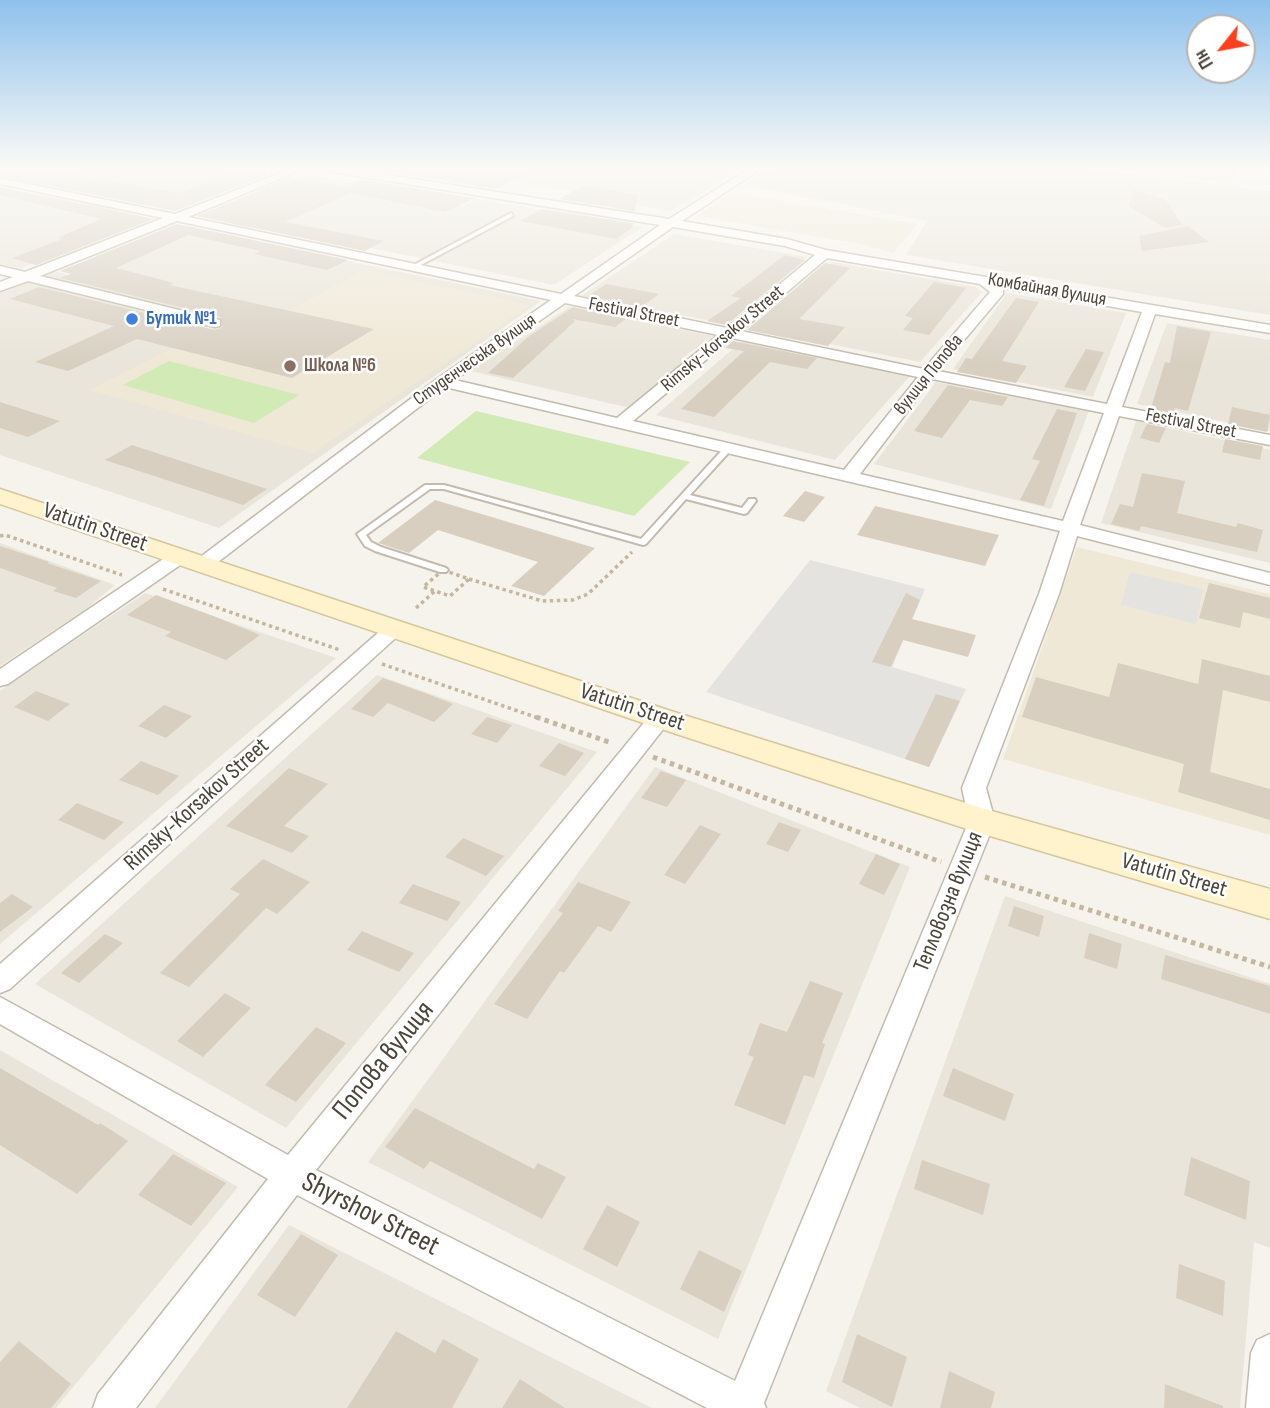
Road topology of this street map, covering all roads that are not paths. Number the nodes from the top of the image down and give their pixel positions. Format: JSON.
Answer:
{"nodes":[{"id":1,"x":133,"y":234,"type":"edge"},
{"id":2,"x":255,"y":234,"type":"edge"},
{"id":3,"x":476,"y":234,"type":"edge"},
{"id":4,"x":656,"y":234,"type":"edge"},
{"id":5,"x":733,"y":234,"type":"edge"},
{"id":6,"x":824,"y":254,"type":"junction"},
{"id":7,"x":413,"y":267,"type":"junction"},
{"id":8,"x":0,"y":270,"type":"edge"},
{"id":9,"x":27,"y":276,"type":"junction"},
{"id":10,"x":981,"y":279,"type":"junction"},
{"id":11,"x":0,"y":287,"type":"edge"},
{"id":12,"x":562,"y":299,"type":"junction"},
{"id":13,"x":1149,"y":311,"type":"junction"},
{"id":14,"x":215,"y":323,"type":"dead end"},
{"id":15,"x":1270,"y":329,"type":"edge"},
{"id":16,"x":733,"y":333,"type":"junction"},
{"id":17,"x":928,"y":374,"type":"junction"},
{"id":18,"x":442,"y":382,"type":"junction"},
{"id":19,"x":1115,"y":409,"type":"junction"},
{"id":20,"x":621,"y":423,"type":"junction"},
{"id":21,"x":1270,"y":440,"type":"edge"},
{"id":22,"x":727,"y":450,"type":"junction"},
{"id":23,"x":848,"y":477,"type":"junction"},
{"id":24,"x":0,"y":496,"type":"edge"},
{"id":25,"x":684,"y":496,"type":"junction"},
{"id":26,"x":752,"y":501,"type":"dead end"},
{"id":27,"x":1070,"y":528,"type":"junction"},
{"id":28,"x":190,"y":561,"type":"junction"},
{"id":29,"x":443,"y":570,"type":"dead end"},
{"id":30,"x":1270,"y":579,"type":"edge"},
{"id":31,"x":405,"y":618,"type":"junction"},
{"id":32,"x":0,"y":679,"type":"edge"},
{"id":33,"x":660,"y":718,"type":"junction"},
{"id":34,"x":982,"y":821,"type":"junction"},
{"id":35,"x":1270,"y":904,"type":"edge"},
{"id":36,"x":0,"y":981,"type":"edge"},
{"id":37,"x":0,"y":1009,"type":"edge"},
{"id":38,"x":292,"y":1175,"type":"junction"},
{"id":39,"x":1270,"y":1353,"type":"edge"},
{"id":40,"x":745,"y":1407,"type":"edge"},
{"id":41,"x":112,"y":1408,"type":"edge"},
{"id":42,"x":1265,"y":1408,"type":"edge"}],
"edges":[{"from":1,"to":9,"type":"street"},
{"from":2,"to":7,"type":"street","name":"Festival Street"},
{"from":3,"to":7,"type":"lane"},
{"from":4,"to":12,"type":"street","name":"Студєнчеська вулиця"},
{"from":5,"to":6,"type":"street","name":"Комбайная вулиця"},
{"from":6,"to":10,"type":"street","name":"Комбайная вулиця"},
{"from":6,"to":16,"type":"street","name":"Rimsky-Korsakov Street"},
{"from":7,"to":12,"type":"street","name":"Festival Street"},
{"from":8,"to":9,"type":"street"},
{"from":9,"to":11,"type":"street"},
{"from":9,"to":14,"type":"street"},
{"from":10,"to":13,"type":"street","name":"Комбайная вулиця"},
{"from":10,"to":17,"type":"street","name":"вулиця Попова"},
{"from":12,"to":16,"type":"street","name":"Festival Street"},
{"from":12,"to":18,"type":"street","name":"Студєнчеська вулиця"},
{"from":13,"to":15,"type":"street","name":"Комбайная вулиця"},
{"from":13,"to":19,"type":"street","name":"Тепловозна вулиця"},
{"from":16,"to":17,"type":"street","name":"Festival Street"},
{"from":16,"to":20,"type":"street","name":"Rimsky-Korsakov Street"},
{"from":17,"to":19,"type":"street","name":"Festival Street"},
{"from":17,"to":23,"type":"street","name":"вулиця Попова"},
{"from":18,"to":20,"type":"street"},
{"from":18,"to":28,"type":"street","name":"Студєнчеська вулиця"},
{"from":19,"to":21,"type":"street","name":"Festival Street"},
{"from":19,"to":27,"type":"street","name":"Тепловозна вулиця"},
{"from":20,"to":22,"type":"street"},
{"from":22,"to":23,"type":"street"},
{"from":22,"to":25,"type":"lane"},
{"from":23,"to":27,"type":"street"},
{"from":24,"to":28,"type":"street","name":"Vatutin Street"},
{"from":25,"to":26,"type":"lane"},
{"from":25,"to":29,"type":"lane"},
{"from":27,"to":30,"type":"street"},
{"from":27,"to":34,"type":"street","name":"Тепловозна вулиця"},
{"from":28,"to":31,"type":"street","name":"Vatutin Street"},
{"from":28,"to":32,"type":"street","name":"Студєнчеська вулиця"},
{"from":31,"to":33,"type":"street","name":"Vatutin Street"},
{"from":31,"to":36,"type":"street","name":"Rimsky-Korsakov Street"},
{"from":33,"to":34,"type":"street","name":"Vatutin Street"},
{"from":33,"to":38,"type":"street","name":"Попова вулиця"},
{"from":34,"to":35,"type":"street","name":"Vatutin Street"},
{"from":34,"to":40,"type":"street","name":"Тепловозна вулиця"},
{"from":37,"to":38,"type":"street","name":"Shyrshov Street"},
{"from":38,"to":40,"type":"street","name":"Shyrshov Street"},
{"from":38,"to":41,"type":"street","name":"Попова вулиця"},
{"from":39,"to":42,"type":"street"}]}
